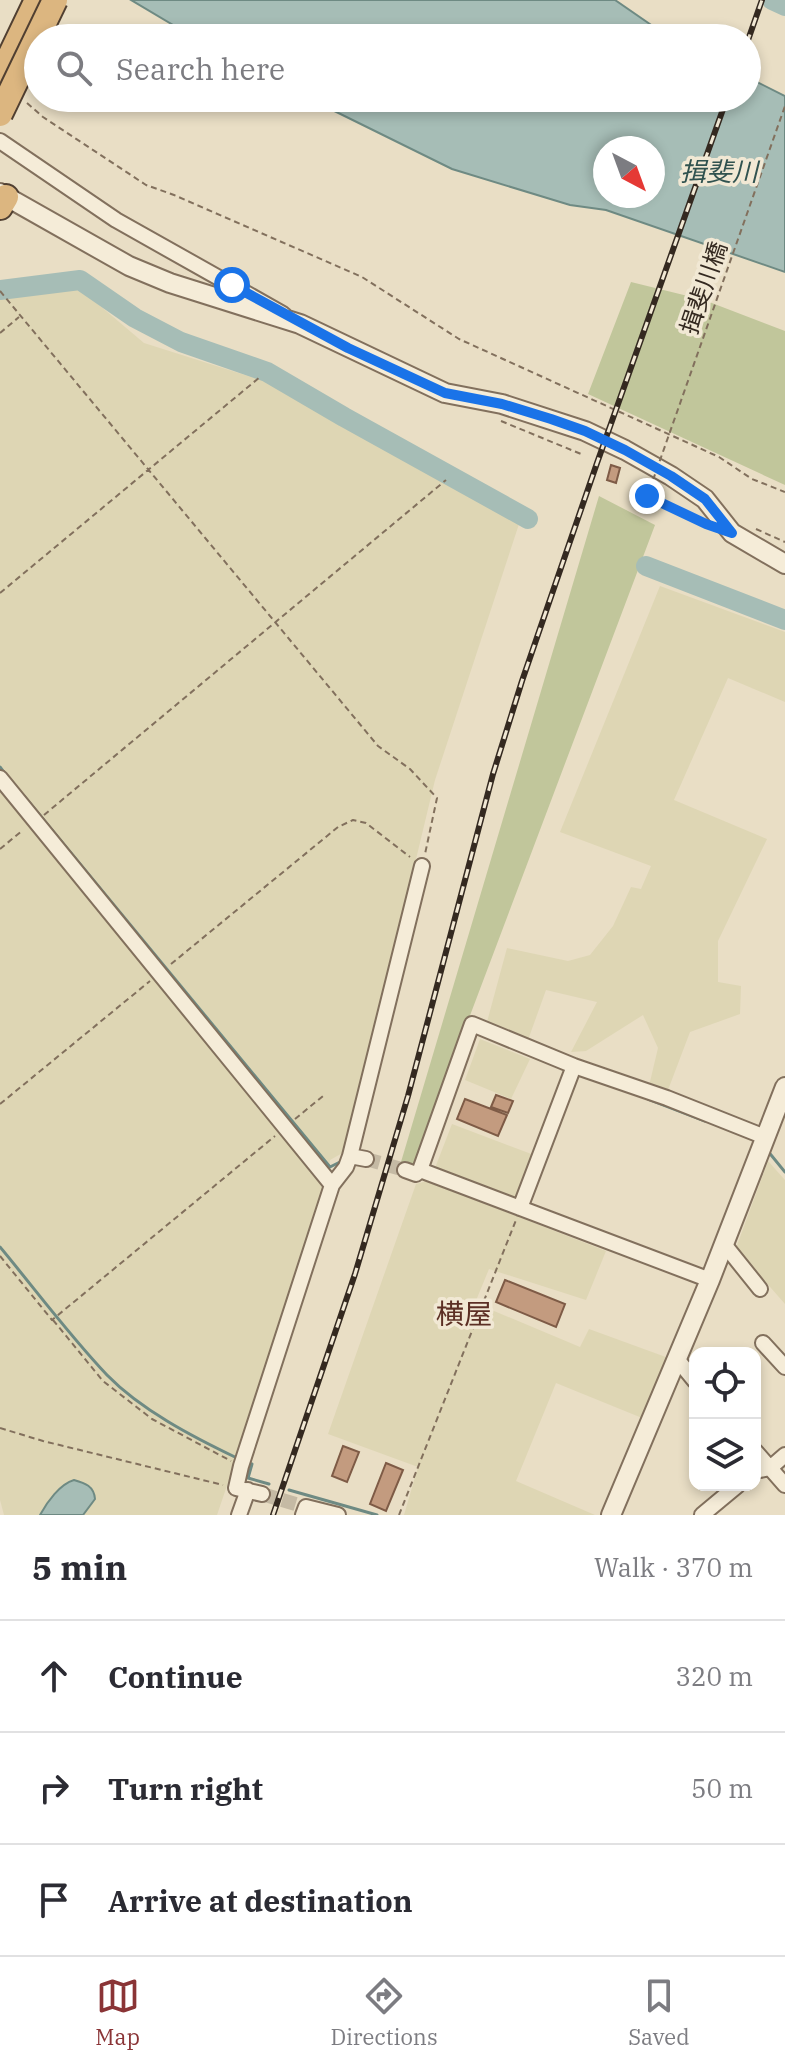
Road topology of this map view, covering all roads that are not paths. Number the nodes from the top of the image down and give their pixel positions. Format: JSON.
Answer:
{"nodes":[{"id":1,"x":37,"y":0,"type":"edge"},
{"id":2,"x":55,"y":0,"type":"edge"},
{"id":3,"x":25,"y":24,"type":"edge"},
{"id":4,"x":43,"y":24,"type":"edge"},
{"id":5,"x":24,"y":27,"type":"edge"},
{"id":6,"x":24,"y":64,"type":"edge"},
{"id":7,"x":0,"y":77,"type":"edge"},
{"id":8,"x":0,"y":114,"type":"edge"},
{"id":9,"x":0,"y":141,"type":"edge"},
{"id":10,"x":2,"y":199,"type":"edge"},
{"id":11,"x":300,"y":324,"type":"junction"},
{"id":12,"x":784,"y":564,"type":"edge"},
{"id":13,"x":0,"y":778,"type":"edge"},
{"id":14,"x":422,"y":866,"type":"road end"},
{"id":15,"x":574,"y":1066,"type":"junction"},
{"id":16,"x":785,"y":1087,"type":"edge"},
{"id":17,"x":765,"y":1137,"type":"junction"},
{"id":18,"x":350,"y":1156,"type":"junction"},
{"id":19,"x":366,"y":1159,"type":"tunnel mouth"},
{"id":20,"x":332,"y":1185,"type":"junction"},
{"id":21,"x":520,"y":1208,"type":"junction"},
{"id":22,"x":724,"y":1244,"type":"junction"},
{"id":23,"x":710,"y":1280,"type":"junction"},
{"id":24,"x":760,"y":1289,"type":"dead end"},
{"id":25,"x":763,"y":1343,"type":"dead end"},
{"id":26,"x":677,"y":1359,"type":"junction"},
{"id":27,"x":785,"y":1367,"type":"edge"},
{"id":28,"x":689,"y":1374,"type":"edge"},
{"id":29,"x":785,"y":1455,"type":"edge"},
{"id":30,"x":762,"y":1470,"type":"edge"},
{"id":31,"x":785,"y":1485,"type":"edge"},
{"id":32,"x":731,"y":1491,"type":"edge"},
{"id":33,"x":239,"y":1515,"type":"edge"},
{"id":34,"x":303,"y":1515,"type":"edge"},
{"id":35,"x":338,"y":1515,"type":"edge"},
{"id":36,"x":611,"y":1515,"type":"edge"},
{"id":37,"x":702,"y":1515,"type":"edge"}],
"edges":[{"from":1,"to":3,"type":"highway"},
{"from":2,"to":4,"type":"highway","bridge":true},
{"from":5,"to":7,"type":"highway"},
{"from":6,"to":8,"type":"highway","bridge":true},
{"from":9,"to":11,"type":"street"},
{"from":10,"to":11,"type":"street"},
{"from":11,"to":12,"type":"street"},
{"from":13,"to":20,"type":"street"},
{"from":14,"to":18,"type":"street"},
{"from":15,"to":17,"type":"street"},
{"from":15,"to":21,"type":"street"},
{"from":15,"to":21,"type":"street"},
{"from":16,"to":17,"type":"street"},
{"from":17,"to":22,"type":"street"},
{"from":18,"to":19,"type":"street"},
{"from":18,"to":20,"type":"street"},
{"from":20,"to":33,"type":"street"},
{"from":21,"to":23,"type":"street"},
{"from":22,"to":23,"type":"street"},
{"from":22,"to":24,"type":"street"},
{"from":23,"to":26,"type":"street"},
{"from":25,"to":27,"type":"street"},
{"from":26,"to":28,"type":"street"},
{"from":26,"to":36,"type":"street"},
{"from":29,"to":30,"type":"street"},
{"from":30,"to":31,"type":"street"},
{"from":32,"to":37,"type":"street"},
{"from":34,"to":35,"type":"street"}]}
